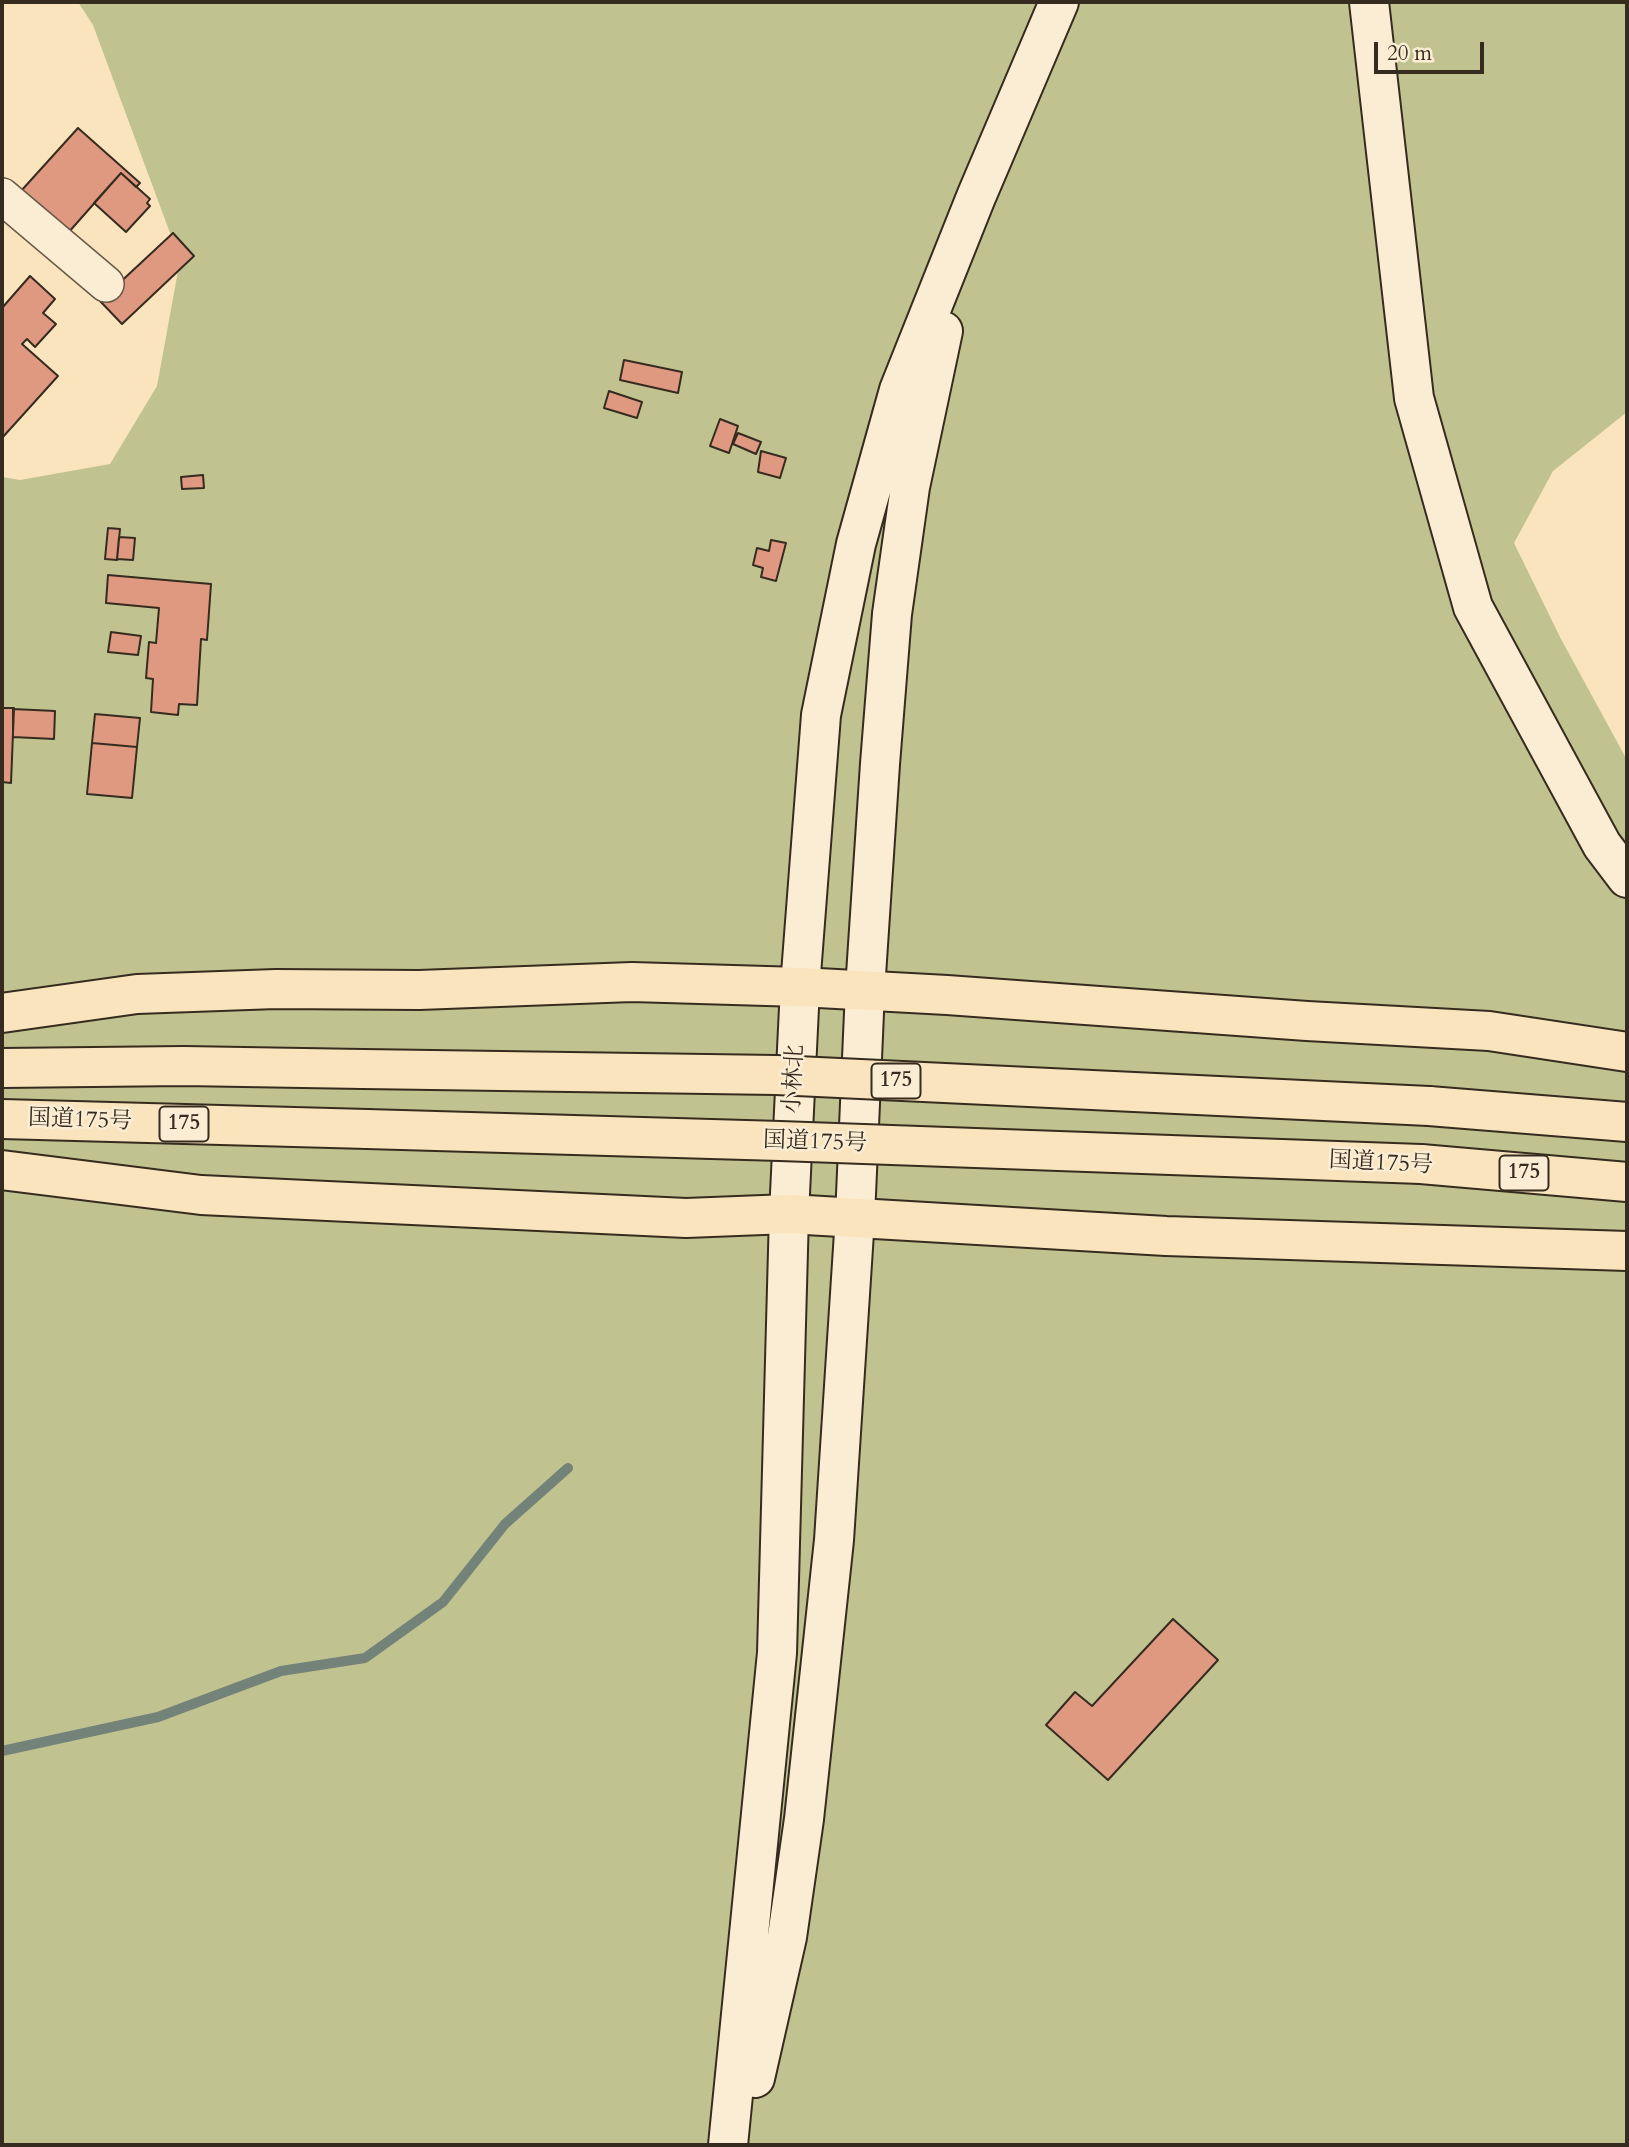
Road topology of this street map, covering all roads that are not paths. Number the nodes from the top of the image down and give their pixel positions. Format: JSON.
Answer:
{"nodes":[{"id":1,"x":1059,"y":2,"type":"edge"},
{"id":2,"x":1369,"y":2,"type":"edge"},
{"id":3,"x":2,"y":196,"type":"edge"},
{"id":4,"x":976,"y":197,"type":"junction"},
{"id":5,"x":106,"y":284,"type":"dead end"},
{"id":6,"x":1627,"y":878,"type":"edge"},
{"id":7,"x":800,"y":987,"type":"junction"},
{"id":8,"x":865,"y":990,"type":"junction"},
{"id":9,"x":2,"y":1013,"type":"edge"},
{"id":10,"x":1627,"y":1052,"type":"edge"},
{"id":11,"x":2,"y":1068,"type":"edge"},
{"id":12,"x":2,"y":1119,"type":"edge"},
{"id":13,"x":1627,"y":1122,"type":"edge"},
{"id":14,"x":2,"y":1170,"type":"edge"},
{"id":15,"x":1627,"y":1182,"type":"edge"},
{"id":16,"x":789,"y":1214,"type":"junction"},
{"id":17,"x":855,"y":1217,"type":"junction"},
{"id":18,"x":1627,"y":1251,"type":"edge"},
{"id":19,"x":728,"y":2145,"type":"edge"},
{"id":20,"x":740,"y":2145,"type":"edge"}],
"edges":[{"from":1,"to":4,"type":"street"},
{"from":2,"to":6,"type":"street"},
{"from":3,"to":5,"type":"street"},
{"from":4,"to":7,"type":"street","name":"小林北"},
{"from":4,"to":8,"type":"street"},
{"from":7,"to":8,"type":"highway"},
{"from":7,"to":9,"type":"highway"},
{"from":7,"to":16,"type":"street","name":"小林北"},
{"from":8,"to":10,"type":"highway"},
{"from":8,"to":17,"type":"street"},
{"from":11,"to":13,"type":"highway","number":"175","bridge":true},
{"from":12,"to":15,"type":"highway","name":"国道175号","number":"175","bridge":true},
{"from":14,"to":16,"type":"highway"},
{"from":16,"to":17,"type":"highway"},
{"from":16,"to":19,"type":"street","name":"小林北"},
{"from":17,"to":18,"type":"highway"},
{"from":17,"to":20,"type":"street"}]}
